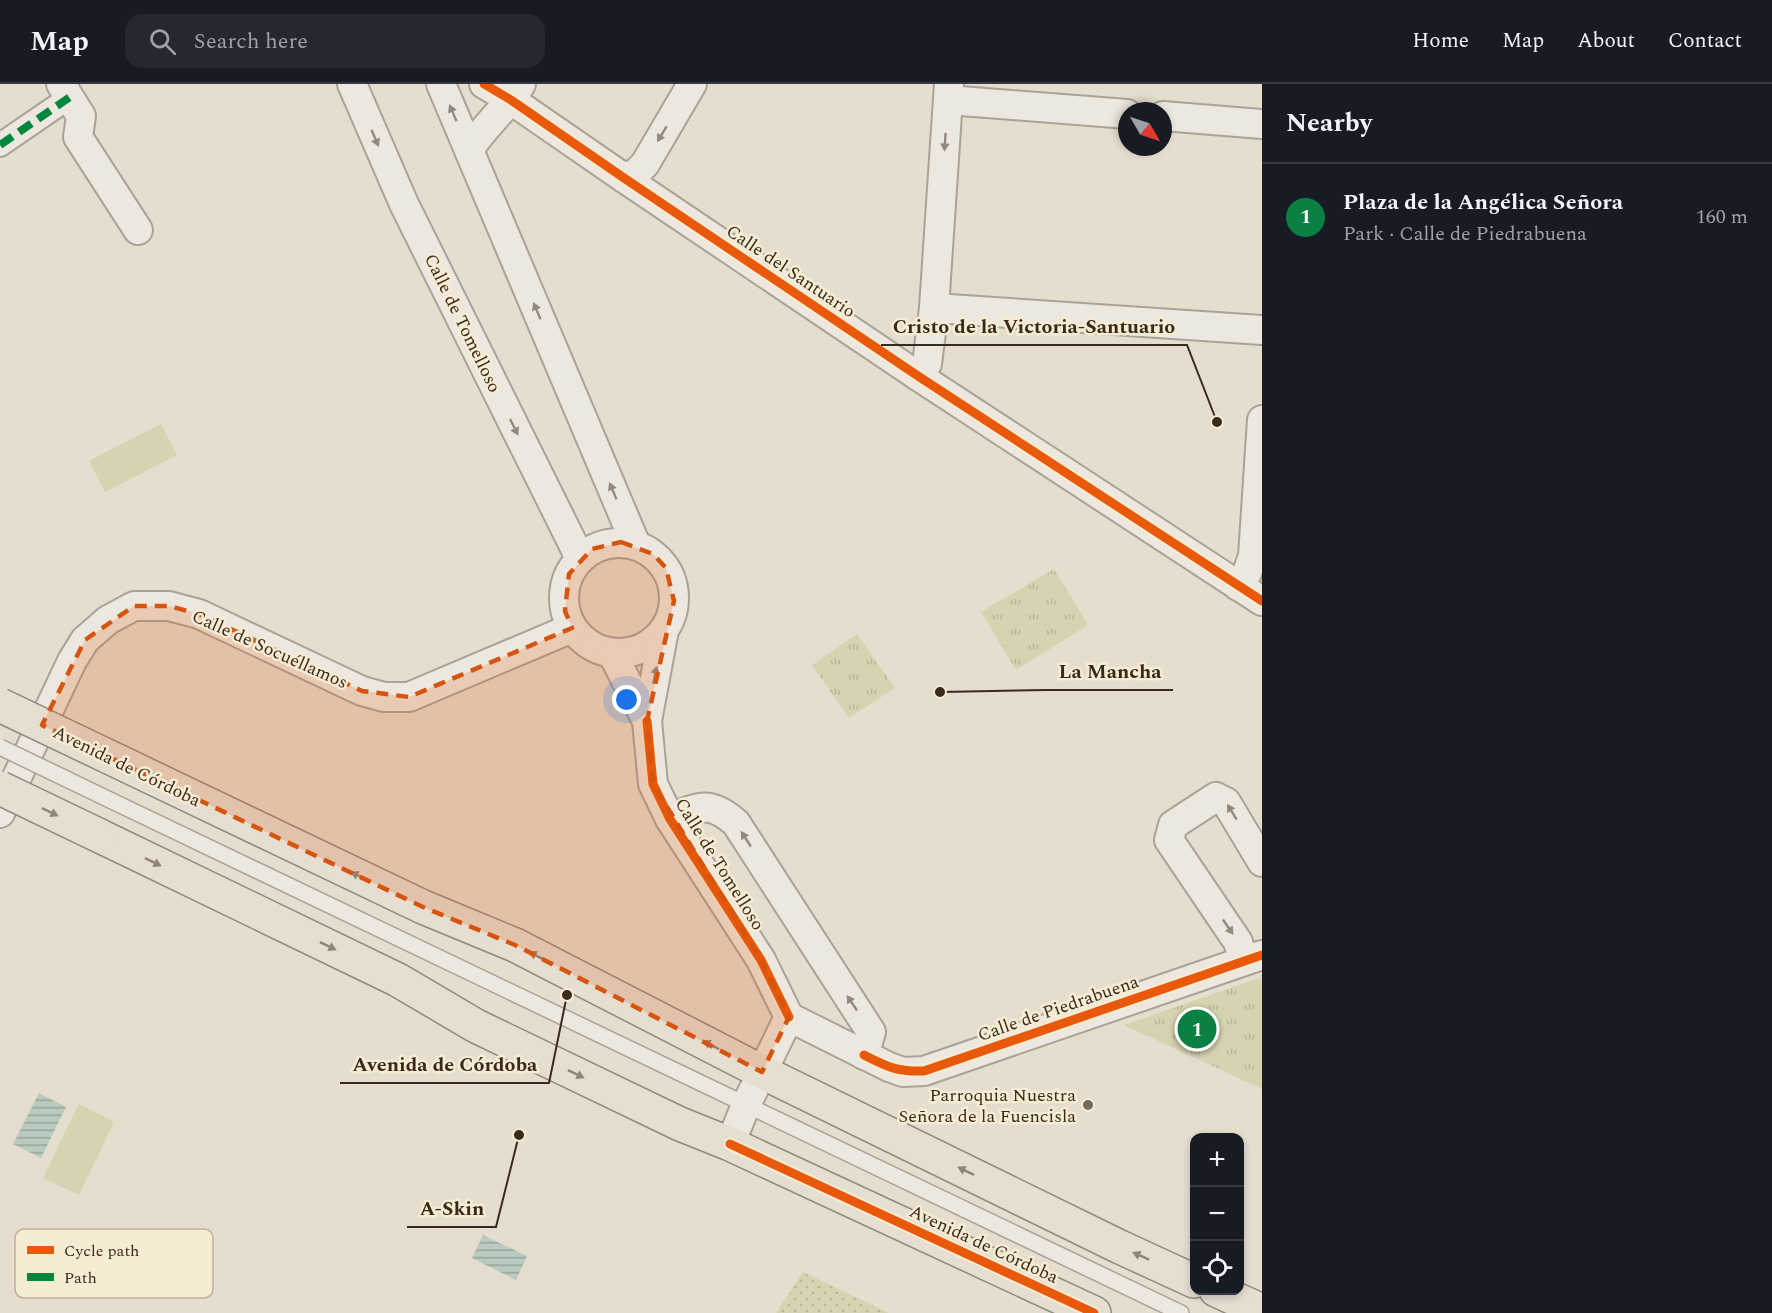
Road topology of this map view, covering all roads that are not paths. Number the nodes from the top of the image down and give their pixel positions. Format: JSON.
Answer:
{"nodes":[{"id":1,"x":352,"y":84,"type":"edge"},
{"id":2,"x":441,"y":84,"type":"edge"},
{"id":3,"x":484,"y":84,"type":"edge"},
{"id":4,"x":692,"y":84,"type":"edge"},
{"id":5,"x":65,"y":91,"type":"edge"},
{"id":6,"x":516,"y":92,"type":"edge"},
{"id":7,"x":949,"y":92,"type":"edge"},
{"id":8,"x":1118,"y":113,"type":"edge"},
{"id":9,"x":1172,"y":117,"type":"edge"},
{"id":10,"x":1262,"y":124,"type":"edge"},
{"id":11,"x":0,"y":145,"type":"edge"},
{"id":12,"x":469,"y":150,"type":"junction"},
{"id":13,"x":624,"y":178,"type":"junction"},
{"id":14,"x":138,"y":230,"type":"dead end"},
{"id":15,"x":934,"y":308,"type":"junction"},
{"id":16,"x":1262,"y":330,"type":"edge"},
{"id":17,"x":918,"y":376,"type":"junction"},
{"id":18,"x":1262,"y":427,"type":"edge"},
{"id":19,"x":636,"y":545,"type":"junction"},
{"id":20,"x":579,"y":558,"type":"junction"},
{"id":21,"x":1250,"y":593,"type":"edge"},
{"id":22,"x":572,"y":628,"type":"junction"},
{"id":23,"x":664,"y":630,"type":"junction"},
{"id":24,"x":612,"y":653,"type":"junction"},
{"id":25,"x":0,"y":705,"type":"edge"},
{"id":26,"x":646,"y":721,"type":"junction"},
{"id":27,"x":0,"y":747,"type":"edge"},
{"id":28,"x":0,"y":788,"type":"edge"},
{"id":29,"x":0,"y":813,"type":"edge"},
{"id":30,"x":670,"y":819,"type":"junction"},
{"id":31,"x":1262,"y":862,"type":"edge"},
{"id":32,"x":1253,"y":958,"type":"edge"},
{"id":33,"x":789,"y":1017,"type":"junction"},
{"id":34,"x":864,"y":1055,"type":"junction"},
{"id":35,"x":762,"y":1072,"type":"junction"},
{"id":36,"x":746,"y":1105,"type":"junction"},
{"id":37,"x":730,"y":1144,"type":"junction"},
{"id":38,"x":1190,"y":1279,"type":"edge"},
{"id":39,"x":1227,"y":1295,"type":"edge"},
{"id":40,"x":1262,"y":1311,"type":"edge"},
{"id":41,"x":1088,"y":1312,"type":"edge"},
{"id":42,"x":1181,"y":1313,"type":"edge"}],
"edges":[{"from":1,"to":20,"type":"street","name":"Calle de Tomelloso","one_way":true},
{"from":12,"to":2,"type":"street","one_way":true},
{"from":3,"to":6,"type":"street","name":"Calle del Santuario"},
{"from":4,"to":13,"type":"street","one_way":true},
{"from":5,"to":11,"type":"street"},
{"from":5,"to":14,"type":"street"},
{"from":6,"to":12,"type":"street"},
{"from":6,"to":13,"type":"street","name":"Calle del Santuario"},
{"from":7,"to":8,"type":"street"},
{"from":7,"to":15,"type":"street","one_way":true},
{"from":9,"to":10,"type":"street"},
{"from":19,"to":12,"type":"street","one_way":true},
{"from":13,"to":17,"type":"street","name":"Calle del Santuario"},
{"from":15,"to":16,"type":"street"},
{"from":15,"to":17,"type":"street"},
{"from":17,"to":21,"type":"street","name":"Calle del Santuario"},
{"from":18,"to":21,"type":"street"},
{"from":19,"to":20,"type":"street"},
{"from":19,"to":23,"type":"street"},
{"from":20,"to":22,"type":"street"},
{"from":22,"to":24,"type":"street"},
{"from":22,"to":29,"type":"street","name":"Calle de Socuéllamos"},
{"from":23,"to":24,"type":"street"},
{"from":26,"to":23,"type":"street","name":"Calle de Tomelloso","one_way":true},
{"from":24,"to":26,"type":"street","name":"Calle de Tomelloso"},
{"from":35,"to":25,"type":"main road","name":"Avenida de Córdoba","one_way":true,"bridge":true},
{"from":26,"to":30,"type":"street","name":"Calle de Tomelloso"},
{"from":27,"to":36,"type":"lane","name":"Avenida de Córdoba","bridge":true},
{"from":28,"to":37,"type":"main road","name":"Avenida de Córdoba","one_way":true,"bridge":true},
{"from":30,"to":33,"type":"street","name":"Calle de Tomelloso"},
{"from":34,"to":30,"type":"street","name":"Calle de Tomelloso","one_way":true},
{"from":31,"to":32,"type":"street","name":"Calle de Piedrabuena","one_way":true},
{"from":32,"to":34,"type":"street","name":"Calle de Piedrabuena"},
{"from":33,"to":34,"type":"street","name":"Calle de Piedrabuena"},
{"from":33,"to":35,"type":"street"},
{"from":35,"to":36,"type":"street"},
{"from":38,"to":35,"type":"main road","name":"Avenida de Córdoba","one_way":true},
{"from":36,"to":37,"type":"street"},
{"from":36,"to":42,"type":"lane","name":"Avenida de Córdoba"},
{"from":37,"to":41,"type":"main road","name":"Avenida de Córdoba"},
{"from":39,"to":40,"type":"main road"}]}
